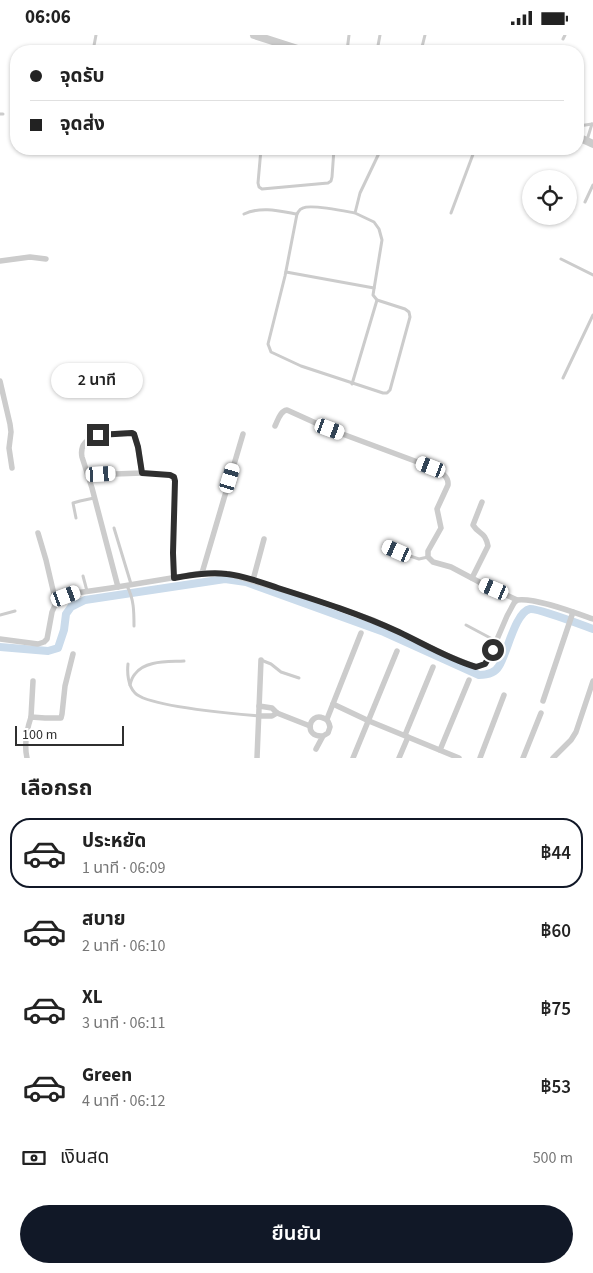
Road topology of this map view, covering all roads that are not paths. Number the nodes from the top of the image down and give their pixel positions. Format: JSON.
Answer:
{"nodes":[{"id":1,"x":254,"y":35,"type":"edge"},
{"id":2,"x":565,"y":35,"type":"edge"},
{"id":3,"x":563,"y":39,"type":"dead end"},
{"id":4,"x":274,"y":42,"type":"junction"},
{"id":5,"x":274,"y":45,"type":"edge"},
{"id":6,"x":293,"y":45,"type":"edge"},
{"id":7,"x":593,"y":124,"type":"edge"},
{"id":8,"x":590,"y":143,"type":"edge"},
{"id":9,"x":260,"y":155,"type":"edge"},
{"id":10,"x":334,"y":155,"type":"edge"},
{"id":11,"x":378,"y":155,"type":"edge"},
{"id":12,"x":473,"y":155,"type":"edge"},
{"id":13,"x":593,"y":185,"type":"edge"},
{"id":14,"x":585,"y":202,"type":"dead end"},
{"id":15,"x":355,"y":213,"type":"junction"},
{"id":16,"x":451,"y":213,"type":"dead end"},
{"id":17,"x":244,"y":214,"type":"dead end"},
{"id":18,"x":297,"y":214,"type":"junction"},
{"id":19,"x":46,"y":259,"type":"dead end"},
{"id":20,"x":561,"y":259,"type":"dead end"},
{"id":21,"x":0,"y":261,"type":"edge"},
{"id":22,"x":286,"y":272,"type":"junction"},
{"id":23,"x":593,"y":275,"type":"edge"},
{"id":24,"x":374,"y":288,"type":"junction"},
{"id":25,"x":377,"y":300,"type":"junction"},
{"id":26,"x":593,"y":315,"type":"edge"},
{"id":27,"x":563,"y":378,"type":"dead end"},
{"id":28,"x":0,"y":381,"type":"edge"},
{"id":29,"x":352,"y":384,"type":"junction"},
{"id":30,"x":275,"y":426,"type":"dead end"},
{"id":31,"x":243,"y":433,"type":"dead end"},
{"id":32,"x":12,"y":468,"type":"dead end"},
{"id":33,"x":142,"y":473,"type":"junction"},
{"id":34,"x":88,"y":475,"type":"junction"},
{"id":35,"x":94,"y":497,"type":"junction"},
{"id":36,"x":482,"y":502,"type":"dead end"},
{"id":37,"x":76,"y":518,"type":"dead end"},
{"id":38,"x":114,"y":527,"type":"dead end"},
{"id":39,"x":38,"y":533,"type":"dead end"},
{"id":40,"x":264,"y":539,"type":"dead end"},
{"id":41,"x":388,"y":547,"type":"dead end"},
{"id":42,"x":428,"y":557,"type":"junction"},
{"id":43,"x":202,"y":573,"type":"junction"},
{"id":44,"x":83,"y":576,"type":"dead end"},
{"id":45,"x":174,"y":578,"type":"junction"},
{"id":46,"x":472,"y":578,"type":"junction"},
{"id":47,"x":253,"y":580,"type":"junction"},
{"id":48,"x":118,"y":587,"type":"junction"},
{"id":49,"x":129,"y":587,"type":"junction"},
{"id":50,"x":87,"y":591,"type":"junction"},
{"id":51,"x":517,"y":600,"type":"junction"},
{"id":52,"x":56,"y":603,"type":"junction"},
{"id":53,"x":15,"y":611,"type":"dead end"},
{"id":54,"x":573,"y":614,"type":"junction"},
{"id":55,"x":0,"y":615,"type":"edge"},
{"id":56,"x":593,"y":619,"type":"edge"},
{"id":57,"x":466,"y":625,"type":"dead end"},
{"id":58,"x":134,"y":626,"type":"dead end"},
{"id":59,"x":361,"y":633,"type":"dead end"},
{"id":60,"x":0,"y":639,"type":"edge"},
{"id":61,"x":497,"y":641,"type":"junction"},
{"id":62,"x":397,"y":651,"type":"dead end"},
{"id":63,"x":73,"y":654,"type":"dead end"},
{"id":64,"x":261,"y":660,"type":"joint"},
{"id":65,"x":184,"y":661,"type":"dead end"},
{"id":66,"x":128,"y":664,"type":"dead end"},
{"id":67,"x":433,"y":667,"type":"dead end"},
{"id":68,"x":298,"y":678,"type":"dead end"},
{"id":69,"x":469,"y":680,"type":"dead end"},
{"id":70,"x":33,"y":681,"type":"dead end"},
{"id":71,"x":593,"y":681,"type":"edge"},
{"id":72,"x":130,"y":685,"type":"junction"},
{"id":73,"x":504,"y":695,"type":"dead end"},
{"id":74,"x":543,"y":701,"type":"dead end"},
{"id":75,"x":333,"y":704,"type":"junction"},
{"id":76,"x":260,"y":706,"type":"junction"},
{"id":77,"x":277,"y":713,"type":"junction"},
{"id":78,"x":541,"y":713,"type":"dead end"},
{"id":79,"x":260,"y":716,"type":"junction"},
{"id":80,"x":31,"y":717,"type":"junction"},
{"id":81,"x":327,"y":719,"type":"junction"},
{"id":82,"x":369,"y":721,"type":"junction"},
{"id":83,"x":310,"y":726,"type":"junction"},
{"id":84,"x":323,"y":736,"type":"junction"},
{"id":85,"x":406,"y":736,"type":"junction"},
{"id":86,"x":316,"y":749,"type":"dead end"},
{"id":87,"x":442,"y":753,"type":"edge"},
{"id":88,"x":27,"y":758,"type":"edge"},
{"id":89,"x":257,"y":758,"type":"edge"},
{"id":90,"x":353,"y":758,"type":"edge"},
{"id":91,"x":398,"y":758,"type":"edge"},
{"id":92,"x":459,"y":758,"type":"edge"},
{"id":93,"x":480,"y":758,"type":"edge"},
{"id":94,"x":523,"y":758,"type":"edge"},
{"id":95,"x":553,"y":758,"type":"edge"}],
"edges":[{"from":1,"to":4,"type":"street"},
{"from":2,"to":3,"type":"lane"},
{"from":4,"to":5,"type":"lane"},
{"from":4,"to":6,"type":"street"},
{"from":7,"to":8,"type":"lane"},
{"from":9,"to":10,"type":"lane"},
{"from":11,"to":15,"type":"lane"},
{"from":12,"to":16,"type":"lane"},
{"from":13,"to":14,"type":"lane"},
{"from":15,"to":18,"type":"lane"},
{"from":15,"to":24,"type":"lane"},
{"from":17,"to":18,"type":"lane"},
{"from":18,"to":22,"type":"lane"},
{"from":19,"to":21,"type":"street"},
{"from":20,"to":23,"type":"lane"},
{"from":22,"to":24,"type":"lane"},
{"from":22,"to":29,"type":"lane"},
{"from":24,"to":25,"type":"lane"},
{"from":25,"to":29,"type":"lane"},
{"from":25,"to":29,"type":"lane"},
{"from":26,"to":27,"type":"lane"},
{"from":28,"to":32,"type":"street"},
{"from":30,"to":42,"type":"street"},
{"from":31,"to":43,"type":"street"},
{"from":33,"to":34,"type":"street"},
{"from":33,"to":34,"type":"street"},
{"from":33,"to":45,"type":"lane"},
{"from":34,"to":35,"type":"street"},
{"from":35,"to":37,"type":"lane"},
{"from":35,"to":48,"type":"street"},
{"from":36,"to":46,"type":"street"},
{"from":38,"to":49,"type":"lane"},
{"from":39,"to":52,"type":"street"},
{"from":40,"to":47,"type":"street"},
{"from":41,"to":42,"type":"lane"},
{"from":42,"to":46,"type":"street"},
{"from":43,"to":45,"type":"street"},
{"from":43,"to":47,"type":"street"},
{"from":44,"to":50,"type":"lane"},
{"from":45,"to":49,"type":"street"},
{"from":46,"to":51,"type":"street"},
{"from":47,"to":61,"type":"street"},
{"from":48,"to":49,"type":"street"},
{"from":48,"to":50,"type":"street"},
{"from":49,"to":58,"type":"lane"},
{"from":50,"to":52,"type":"street"},
{"from":51,"to":54,"type":"street"},
{"from":51,"to":61,"type":"street"},
{"from":52,"to":60,"type":"street"},
{"from":53,"to":55,"type":"lane"},
{"from":54,"to":56,"type":"street"},
{"from":54,"to":74,"type":"street"},
{"from":57,"to":61,"type":"lane"},
{"from":59,"to":75,"type":"street"},
{"from":62,"to":82,"type":"street"},
{"from":63,"to":80,"type":"street"},
{"from":64,"to":68,"type":"lane"},
{"from":64,"to":76,"type":"street"},
{"from":65,"to":72,"type":"lane"},
{"from":66,"to":72,"type":"lane"},
{"from":67,"to":85,"type":"street"},
{"from":69,"to":87,"type":"street"},
{"from":70,"to":80,"type":"street"},
{"from":71,"to":95,"type":"street"},
{"from":72,"to":79,"type":"lane"},
{"from":73,"to":93,"type":"street"},
{"from":75,"to":81,"type":"street"},
{"from":75,"to":82,"type":"street"},
{"from":76,"to":77,"type":"street"},
{"from":76,"to":79,"type":"street"},
{"from":77,"to":79,"type":"street"},
{"from":77,"to":83,"type":"street"},
{"from":78,"to":94,"type":"street"},
{"from":79,"to":89,"type":"street"},
{"from":80,"to":88,"type":"street"},
{"from":81,"to":83,"type":"street"},
{"from":81,"to":84,"type":"street"},
{"from":82,"to":85,"type":"street"},
{"from":82,"to":90,"type":"street"},
{"from":83,"to":84,"type":"street"},
{"from":84,"to":86,"type":"street"},
{"from":85,"to":87,"type":"street"},
{"from":85,"to":91,"type":"street"},
{"from":87,"to":92,"type":"street"}]}
